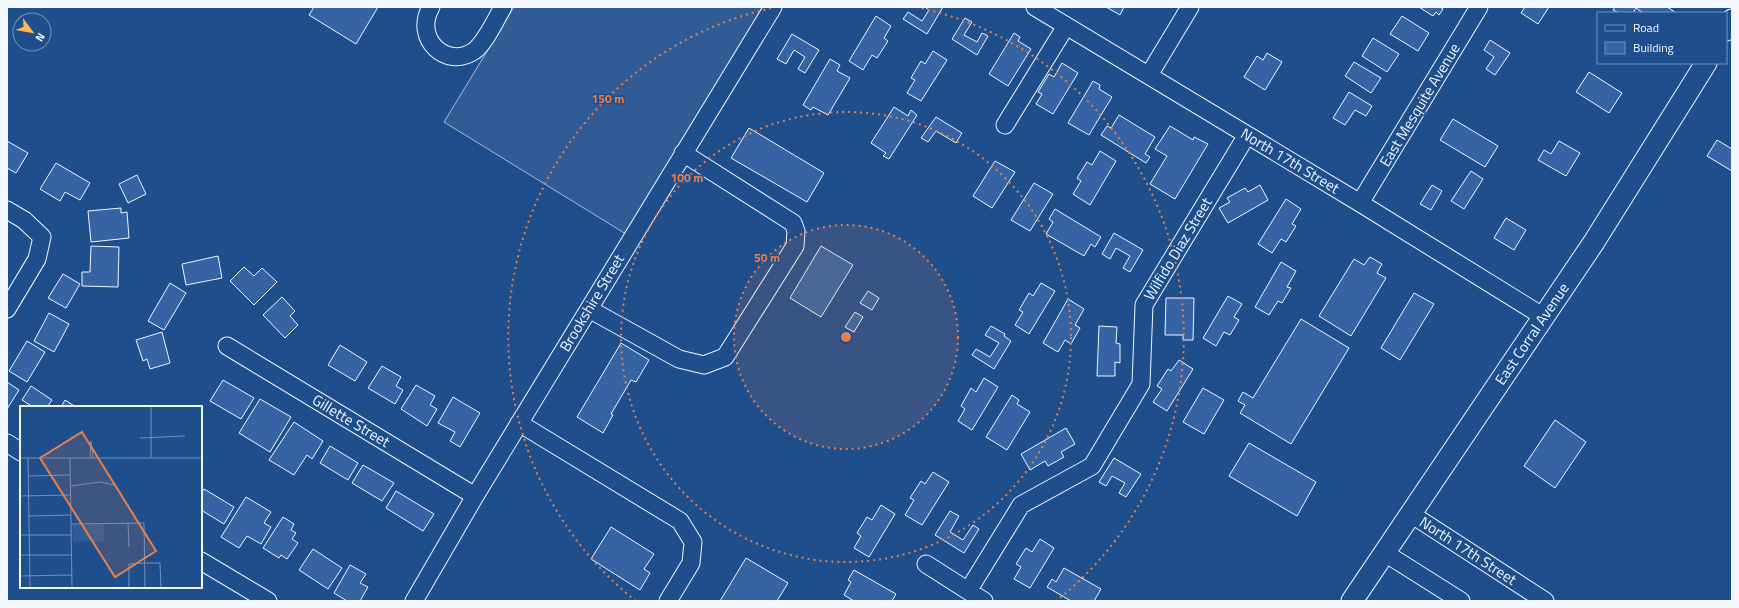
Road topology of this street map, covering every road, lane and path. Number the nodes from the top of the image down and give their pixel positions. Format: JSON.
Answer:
{"nodes":[{"id":1,"x":431,"y":7,"type":"edge"},
{"id":2,"x":503,"y":7,"type":"edge"},
{"id":3,"x":773,"y":7,"type":"edge"},
{"id":4,"x":1035,"y":7,"type":"edge"},
{"id":5,"x":1190,"y":7,"type":"edge"},
{"id":6,"x":1479,"y":7,"type":"edge"},
{"id":7,"x":1066,"y":26,"type":"junction"},
{"id":8,"x":1705,"y":64,"type":"edge"},
{"id":9,"x":1149,"y":75,"type":"junction"},
{"id":10,"x":1004,"y":125,"type":"dead end"},
{"id":11,"x":1247,"y":135,"type":"junction"},
{"id":12,"x":683,"y":153,"type":"junction"},
{"id":13,"x":1360,"y":203,"type":"junction"},
{"id":14,"x":7,"y":210,"type":"edge"},
{"id":15,"x":7,"y":309,"type":"edge"},
{"id":16,"x":589,"y":309,"type":"junction"},
{"id":17,"x":1544,"y":317,"type":"junction"},
{"id":18,"x":227,"y":346,"type":"dead end"},
{"id":19,"x":519,"y":423,"type":"junction"},
{"id":20,"x":7,"y":443,"type":"edge"},
{"id":21,"x":20,"y":451,"type":"edge"},
{"id":22,"x":475,"y":496,"type":"junction"},
{"id":23,"x":1411,"y":514,"type":"junction"},
{"id":24,"x":1385,"y":553,"type":"junction"},
{"id":25,"x":202,"y":562,"type":"edge"},
{"id":26,"x":926,"y":564,"type":"dead end"},
{"id":27,"x":968,"y":591,"type":"junction"},
{"id":28,"x":268,"y":601,"type":"edge"},
{"id":29,"x":414,"y":601,"type":"edge"},
{"id":30,"x":668,"y":601,"type":"edge"},
{"id":31,"x":984,"y":601,"type":"edge"},
{"id":32,"x":1352,"y":601,"type":"edge"},
{"id":33,"x":1461,"y":601,"type":"edge"},
{"id":34,"x":1545,"y":601,"type":"edge"}],
"edges":[{"from":1,"to":2,"type":"street"},
{"from":3,"to":12,"type":"street","name":"Brookshire Street"},
{"from":4,"to":7,"type":"street","name":"North 17th Street"},
{"from":5,"to":9,"type":"street"},
{"from":6,"to":13,"type":"street","name":"East Mesquite Avenue"},
{"from":7,"to":9,"type":"street","name":"North 17th Street"},
{"from":7,"to":10,"type":"street"},
{"from":8,"to":17,"type":"main road","name":"East Corral Avenue"},
{"from":9,"to":11,"type":"street","name":"North 17th Street"},
{"from":11,"to":13,"type":"street","name":"North 17th Street"},
{"from":11,"to":27,"type":"street","name":"Wilfido Diaz Street"},
{"from":12,"to":16,"type":"street","name":"Brookshire Street"},
{"from":12,"to":16,"type":"street"},
{"from":13,"to":17,"type":"street","name":"North 17th Street"},
{"from":14,"to":15,"type":"street"},
{"from":16,"to":19,"type":"street","name":"Brookshire Street"},
{"from":17,"to":23,"type":"main road","name":"East Corral Avenue"},
{"from":18,"to":22,"type":"street","name":"Gillette Street"},
{"from":19,"to":22,"type":"street","name":"Brookshire Street"},
{"from":19,"to":30,"type":"street"},
{"from":20,"to":21,"type":"street"},
{"from":22,"to":29,"type":"street","name":"Brookshire Street"},
{"from":23,"to":24,"type":"main road","name":"East Corral Avenue"},
{"from":23,"to":34,"type":"street","name":"North 17th Street"},
{"from":24,"to":32,"type":"main road","name":"East Corral Avenue"},
{"from":24,"to":33,"type":"street"},
{"from":25,"to":28,"type":"street"},
{"from":26,"to":27,"type":"street"},
{"from":27,"to":31,"type":"street"}]}
